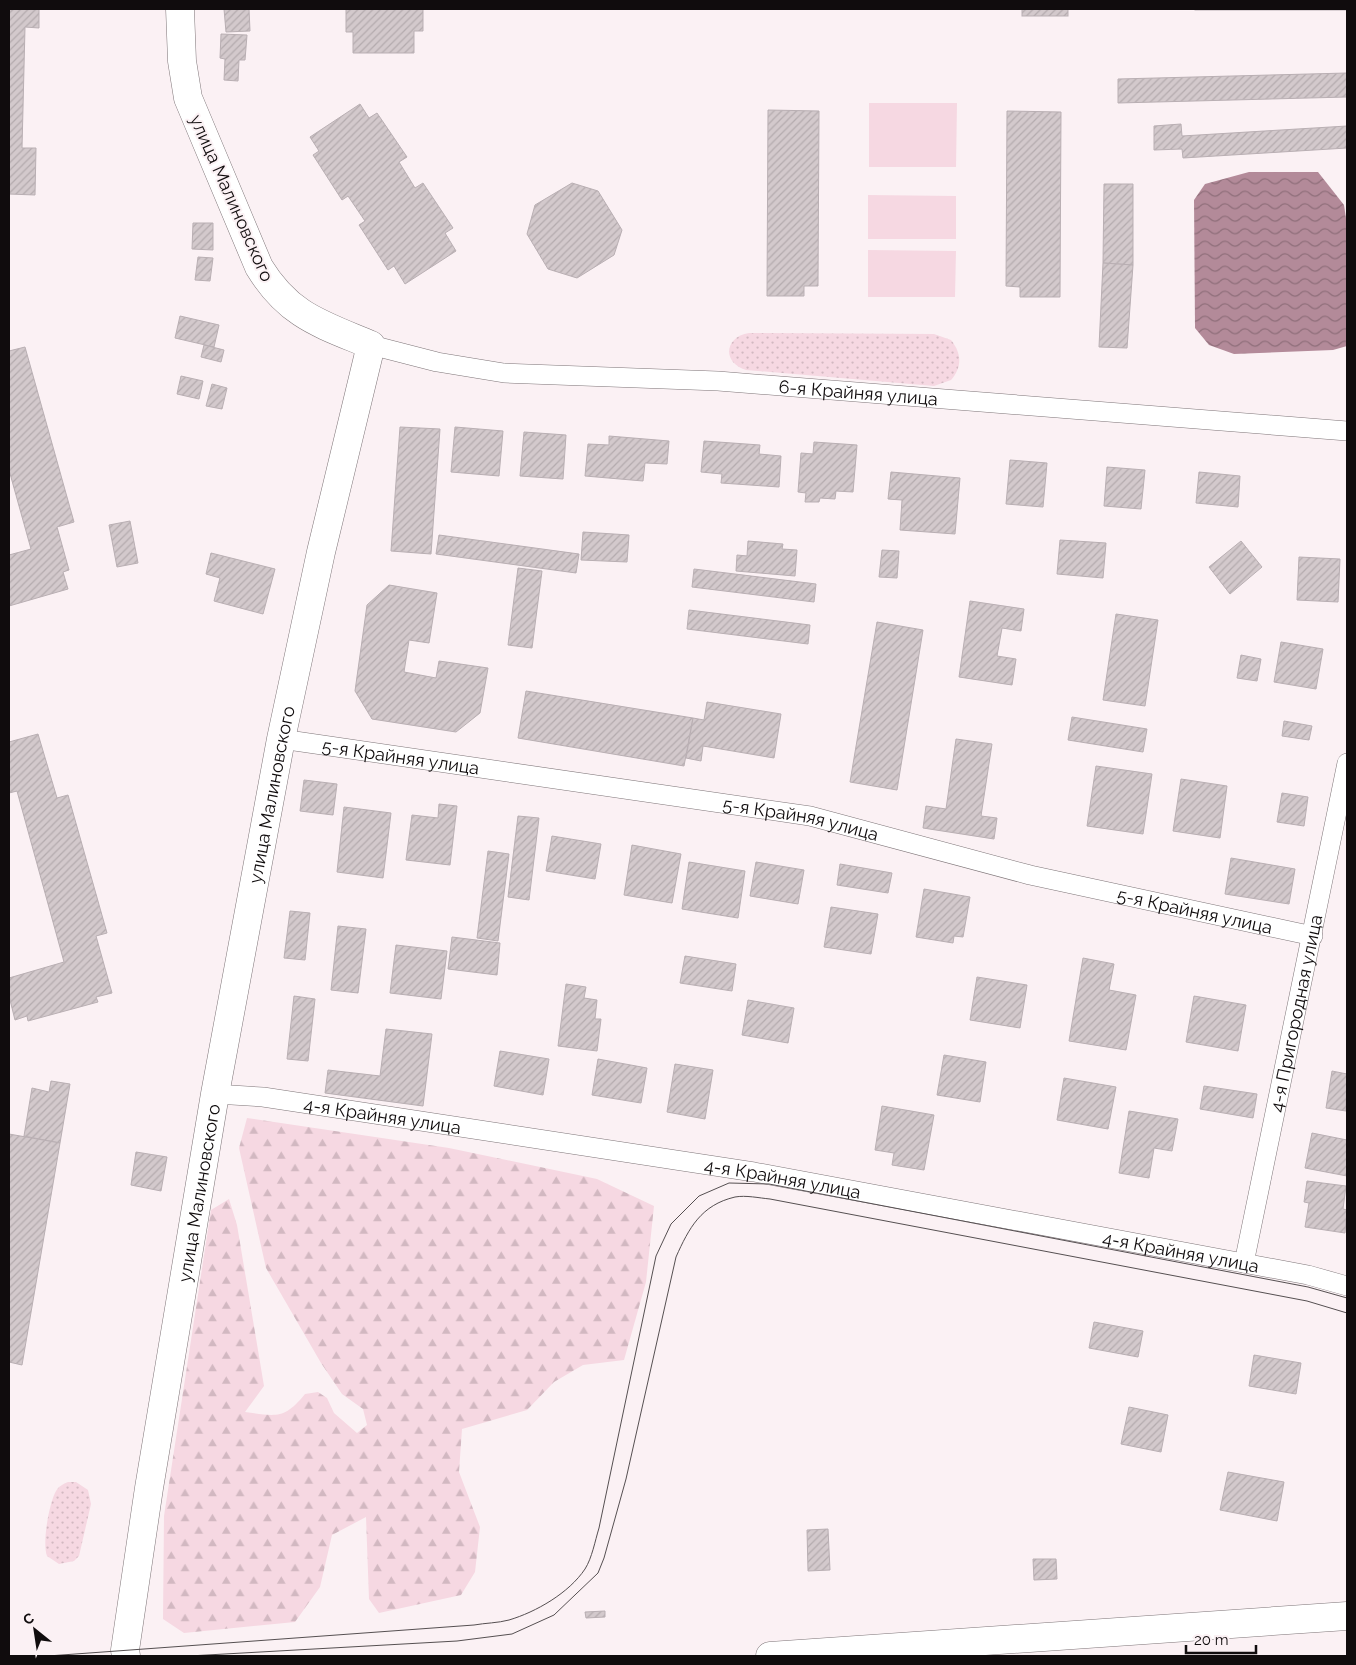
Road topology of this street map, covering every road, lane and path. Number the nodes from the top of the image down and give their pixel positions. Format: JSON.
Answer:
{"nodes":[{"id":1,"x":180,"y":9,"type":"edge"},
{"id":2,"x":371,"y":345,"type":"junction"},
{"id":3,"x":1347,"y":431,"type":"edge"},
{"id":4,"x":281,"y":739,"type":"junction"},
{"id":5,"x":1347,"y":763,"type":"edge"},
{"id":6,"x":1313,"y":936,"type":"junction"},
{"id":7,"x":214,"y":1094,"type":"junction"},
{"id":8,"x":1244,"y":1263,"type":"junction"},
{"id":9,"x":1347,"y":1286,"type":"edge"},
{"id":10,"x":1347,"y":1616,"type":"edge"},
{"id":11,"x":947,"y":1651,"type":"edge"},
{"id":12,"x":126,"y":1656,"type":"edge"},
{"id":13,"x":770,"y":1656,"type":"edge"}],
"edges":[{"from":1,"to":2,"type":"street","name":"улица Малиновского"},
{"from":2,"to":3,"type":"street","name":"6-я Крайняя улица"},
{"from":2,"to":4,"type":"street","name":"улица Малиновского"},
{"from":4,"to":6,"type":"street","name":"5-я Крайняя улица"},
{"from":4,"to":7,"type":"street","name":"улица Малиновского"},
{"from":5,"to":6,"type":"street","name":"4-я Пригородная улица"},
{"from":6,"to":8,"type":"street","name":"4-я Пригородная улица"},
{"from":7,"to":8,"type":"street","name":"4-я Крайняя улица"},
{"from":7,"to":12,"type":"street","name":"улица Малиновского"},
{"from":8,"to":9,"type":"street","name":"4-я Крайняя улица"},
{"from":10,"to":11,"type":"street"},
{"from":11,"to":13,"type":"street"}]}
